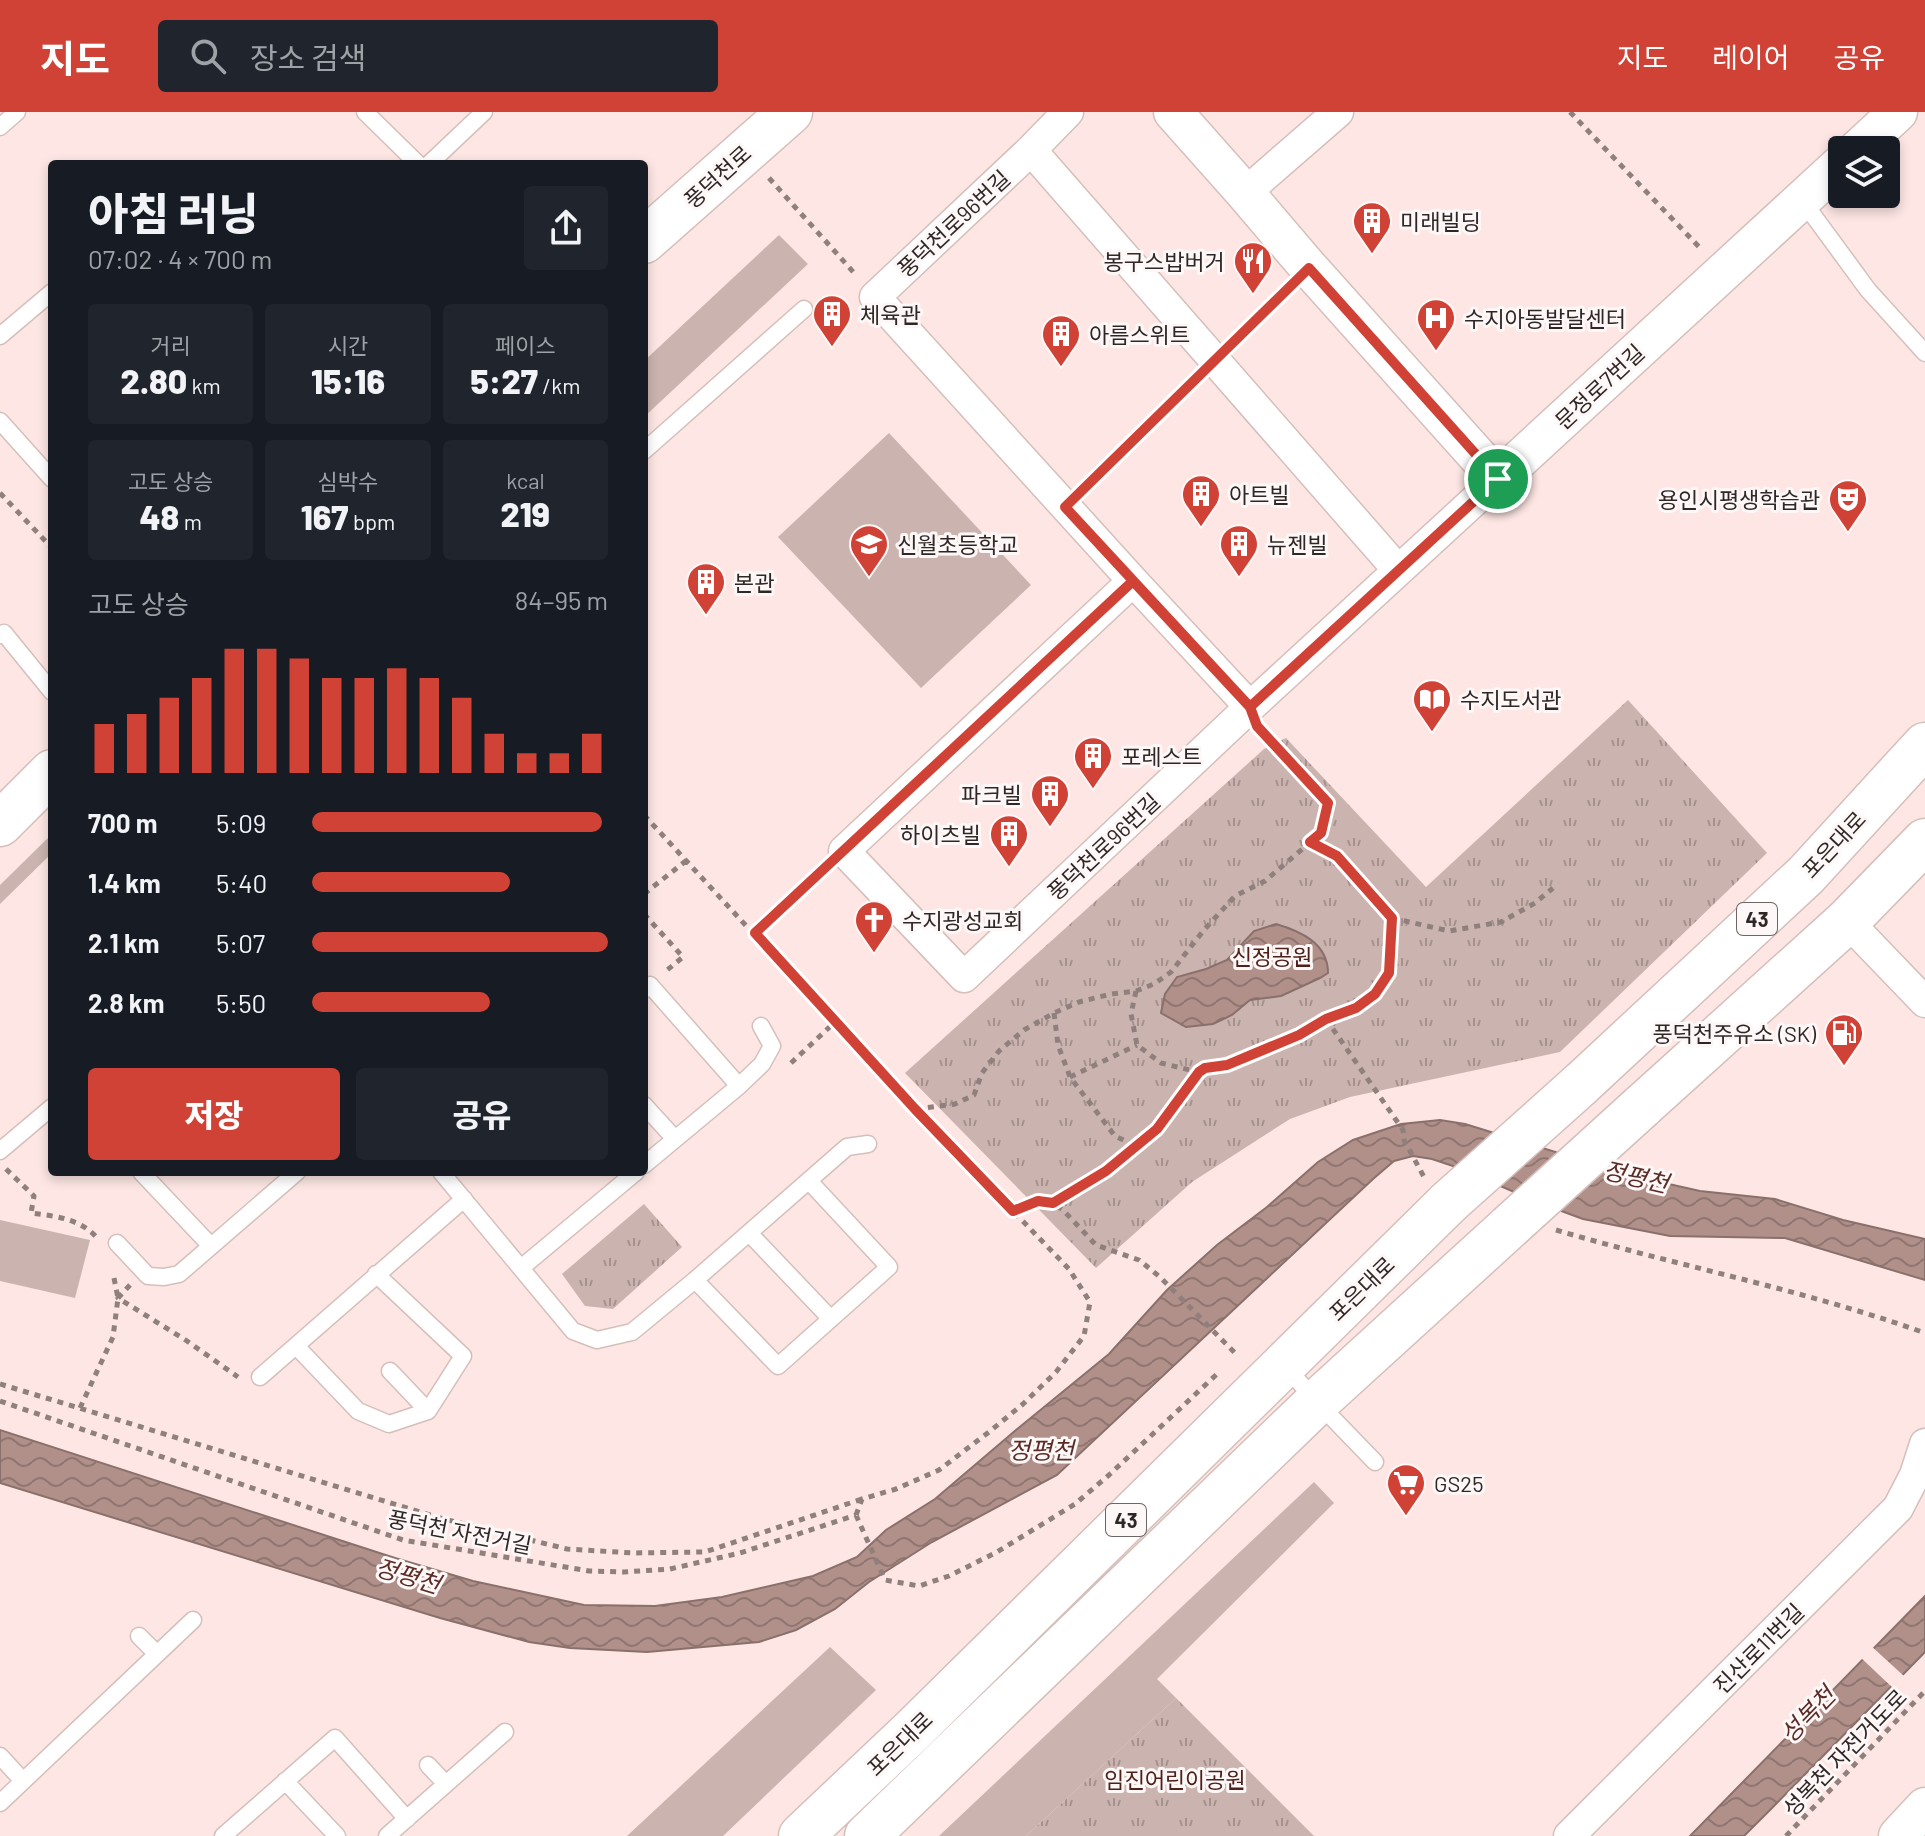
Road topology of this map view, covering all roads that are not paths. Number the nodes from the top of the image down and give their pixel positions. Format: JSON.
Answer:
{"nodes":[{"id":1,"x":17,"y":112,"type":"edge"},
{"id":2,"x":365,"y":112,"type":"edge"},
{"id":3,"x":484,"y":112,"type":"edge"},
{"id":4,"x":790,"y":112,"type":"edge"},
{"id":5,"x":1068,"y":112,"type":"edge"},
{"id":6,"x":1173,"y":112,"type":"edge"},
{"id":7,"x":1338,"y":112,"type":"edge"},
{"id":8,"x":1898,"y":112,"type":"edge"},
{"id":9,"x":0,"y":127,"type":"edge"},
{"id":10,"x":1872,"y":136,"type":"edge"},
{"id":11,"x":1031,"y":150,"type":"junction"},
{"id":12,"x":414,"y":160,"type":"edge"},
{"id":13,"x":433,"y":160,"type":"edge"},
{"id":14,"x":1828,"y":176,"type":"edge"},
{"id":15,"x":1245,"y":193,"type":"junction"},
{"id":16,"x":1802,"y":200,"type":"junction"},
{"id":17,"x":648,"y":237,"type":"edge"},
{"id":18,"x":48,"y":295,"type":"edge"},
{"id":19,"x":804,"y":309,"type":"dead end"},
{"id":20,"x":0,"y":336,"type":"edge"},
{"id":21,"x":1925,"y":353,"type":"edge"},
{"id":22,"x":0,"y":421,"type":"edge"},
{"id":23,"x":648,"y":447,"type":"edge"},
{"id":24,"x":48,"y":475,"type":"edge"},
{"id":25,"x":1498,"y":479,"type":"junction"},
{"id":26,"x":1398,"y":570,"type":"junction"},
{"id":27,"x":1133,"y":581,"type":"junction"},
{"id":28,"x":0,"y":635,"type":"edge"},
{"id":29,"x":48,"y":687,"type":"edge"},
{"id":30,"x":1250,"y":707,"type":"junction"},
{"id":31,"x":1925,"y":745,"type":"edge"},
{"id":32,"x":48,"y":776,"type":"edge"},
{"id":33,"x":0,"y":824,"type":"edge"},
{"id":34,"x":1925,"y":841,"type":"edge"},
{"id":35,"x":1847,"y":921,"type":"junction"},
{"id":36,"x":648,"y":988,"type":"edge"},
{"id":37,"x":1925,"y":1002,"type":"edge"},
{"id":38,"x":761,"y":1026,"type":"dead end"},
{"id":39,"x":739,"y":1086,"type":"junction"},
{"id":40,"x":648,"y":1109,"type":"edge"},
{"id":41,"x":48,"y":1110,"type":"edge"},
{"id":42,"x":675,"y":1139,"type":"junction"},
{"id":43,"x":868,"y":1144,"type":"dead end"},
{"id":44,"x":0,"y":1151,"type":"edge"},
{"id":45,"x":648,"y":1162,"type":"edge"},
{"id":46,"x":145,"y":1176,"type":"edge"},
{"id":47,"x":292,"y":1176,"type":"edge"},
{"id":48,"x":444,"y":1176,"type":"edge"},
{"id":49,"x":631,"y":1176,"type":"edge"},
{"id":50,"x":809,"y":1181,"type":"junction"},
{"id":51,"x":464,"y":1199,"type":"junction"},
{"id":52,"x":749,"y":1233,"type":"junction"},
{"id":53,"x":109,"y":1243,"type":"road end"},
{"id":54,"x":211,"y":1246,"type":"junction"},
{"id":55,"x":521,"y":1268,"type":"junction"},
{"id":56,"x":376,"y":1274,"type":"junction"},
{"id":57,"x":695,"y":1280,"type":"junction"},
{"id":58,"x":831,"y":1319,"type":"junction"},
{"id":59,"x":296,"y":1346,"type":"junction"},
{"id":60,"x":1284,"y":1364,"type":"junction"},
{"id":61,"x":390,"y":1371,"type":"dead end"},
{"id":62,"x":260,"y":1377,"type":"road end"},
{"id":63,"x":1317,"y":1402,"type":"junction"},
{"id":64,"x":428,"y":1411,"type":"junction"},
{"id":65,"x":1925,"y":1444,"type":"edge"},
{"id":66,"x":1375,"y":1462,"type":"dead end"},
{"id":67,"x":193,"y":1620,"type":"dead end"},
{"id":68,"x":139,"y":1636,"type":"dead end"},
{"id":69,"x":157,"y":1654,"type":"junction"},
{"id":70,"x":505,"y":1732,"type":"dead end"},
{"id":71,"x":0,"y":1756,"type":"edge"},
{"id":72,"x":428,"y":1765,"type":"dead end"},
{"id":73,"x":23,"y":1781,"type":"junction"},
{"id":74,"x":285,"y":1781,"type":"junction"},
{"id":75,"x":446,"y":1784,"type":"junction"},
{"id":76,"x":0,"y":1803,"type":"edge"},
{"id":77,"x":1925,"y":1807,"type":"edge"},
{"id":78,"x":407,"y":1819,"type":"junction"},
{"id":79,"x":232,"y":1833,"type":"edge"},
{"id":80,"x":337,"y":1836,"type":"edge"},
{"id":81,"x":387,"y":1836,"type":"edge"},
{"id":82,"x":801,"y":1836,"type":"edge"},
{"id":83,"x":867,"y":1836,"type":"edge"},
{"id":84,"x":1569,"y":1836,"type":"edge"},
{"id":85,"x":1898,"y":1836,"type":"edge"}],
"edges":[{"from":1,"to":9,"type":"lane"},
{"from":2,"to":12,"type":"lane"},
{"from":3,"to":13,"type":"lane"},
{"from":4,"to":17,"type":"main road","name":"풍덕천로"},
{"from":5,"to":11,"type":"street","name":"풍덕천로96번길"},
{"from":6,"to":15,"type":"street"},
{"from":7,"to":15,"type":"street"},
{"from":8,"to":10,"type":"street"},
{"from":11,"to":26,"type":"street"},
{"from":11,"to":27,"type":"street","name":"풍덕천로96번길"},
{"from":14,"to":16,"type":"street","name":"문정로7번길"},
{"from":15,"to":25,"type":"street"},
{"from":16,"to":21,"type":"lane"},
{"from":16,"to":25,"type":"street","name":"문정로7번길"},
{"from":18,"to":20,"type":"lane"},
{"from":19,"to":23,"type":"lane"},
{"from":22,"to":24,"type":"lane"},
{"from":25,"to":26,"type":"street","name":"문정로7번길"},
{"from":26,"to":30,"type":"street","name":"문정로7번길"},
{"from":27,"to":30,"type":"street"},
{"from":27,"to":30,"type":"street","name":"풍덕천로96번길"},
{"from":28,"to":29,"type":"lane"},
{"from":31,"to":60,"type":"main road","name":"포은대로","number":"43","bridge":true},
{"from":32,"to":33,"type":"main road"},
{"from":34,"to":35,"type":"main road","number":"43"},
{"from":35,"to":37,"type":"street"},
{"from":35,"to":63,"type":"main road","name":"포은대로","number":"43","bridge":true},
{"from":36,"to":39,"type":"lane"},
{"from":38,"to":39,"type":"lane"},
{"from":39,"to":42,"type":"lane"},
{"from":40,"to":42,"type":"lane"},
{"from":41,"to":44,"type":"lane"},
{"from":42,"to":45,"type":"lane"},
{"from":43,"to":50,"type":"lane"},
{"from":46,"to":54,"type":"lane"},
{"from":47,"to":54,"type":"lane"},
{"from":48,"to":51,"type":"lane"},
{"from":49,"to":55,"type":"lane"},
{"from":50,"to":52,"type":"lane"},
{"from":50,"to":58,"type":"lane"},
{"from":51,"to":55,"type":"lane"},
{"from":51,"to":56,"type":"lane"},
{"from":52,"to":57,"type":"lane"},
{"from":52,"to":58,"type":"lane"},
{"from":53,"to":54,"type":"lane"},
{"from":55,"to":57,"type":"lane"},
{"from":56,"to":59,"type":"lane"},
{"from":56,"to":64,"type":"lane"},
{"from":57,"to":58,"type":"lane"},
{"from":59,"to":62,"type":"lane"},
{"from":59,"to":64,"type":"lane"},
{"from":60,"to":63,"type":"lane"},
{"from":60,"to":82,"type":"main road","name":"포은대로","number":"43"},
{"from":61,"to":64,"type":"lane"},
{"from":63,"to":66,"type":"lane"},
{"from":63,"to":83,"type":"main road","name":"포은대로","number":"43"},
{"from":65,"to":84,"type":"street","name":"진산로11번길"},
{"from":67,"to":69,"type":"lane"},
{"from":68,"to":69,"type":"lane"},
{"from":69,"to":73,"type":"lane"},
{"from":70,"to":75,"type":"lane"},
{"from":71,"to":73,"type":"lane"},
{"from":72,"to":75,"type":"lane"},
{"from":73,"to":76,"type":"lane"},
{"from":74,"to":78,"type":"lane"},
{"from":74,"to":79,"type":"lane"},
{"from":74,"to":80,"type":"lane"},
{"from":75,"to":78,"type":"lane"},
{"from":77,"to":85,"type":"street"},
{"from":78,"to":81,"type":"lane"}]}
